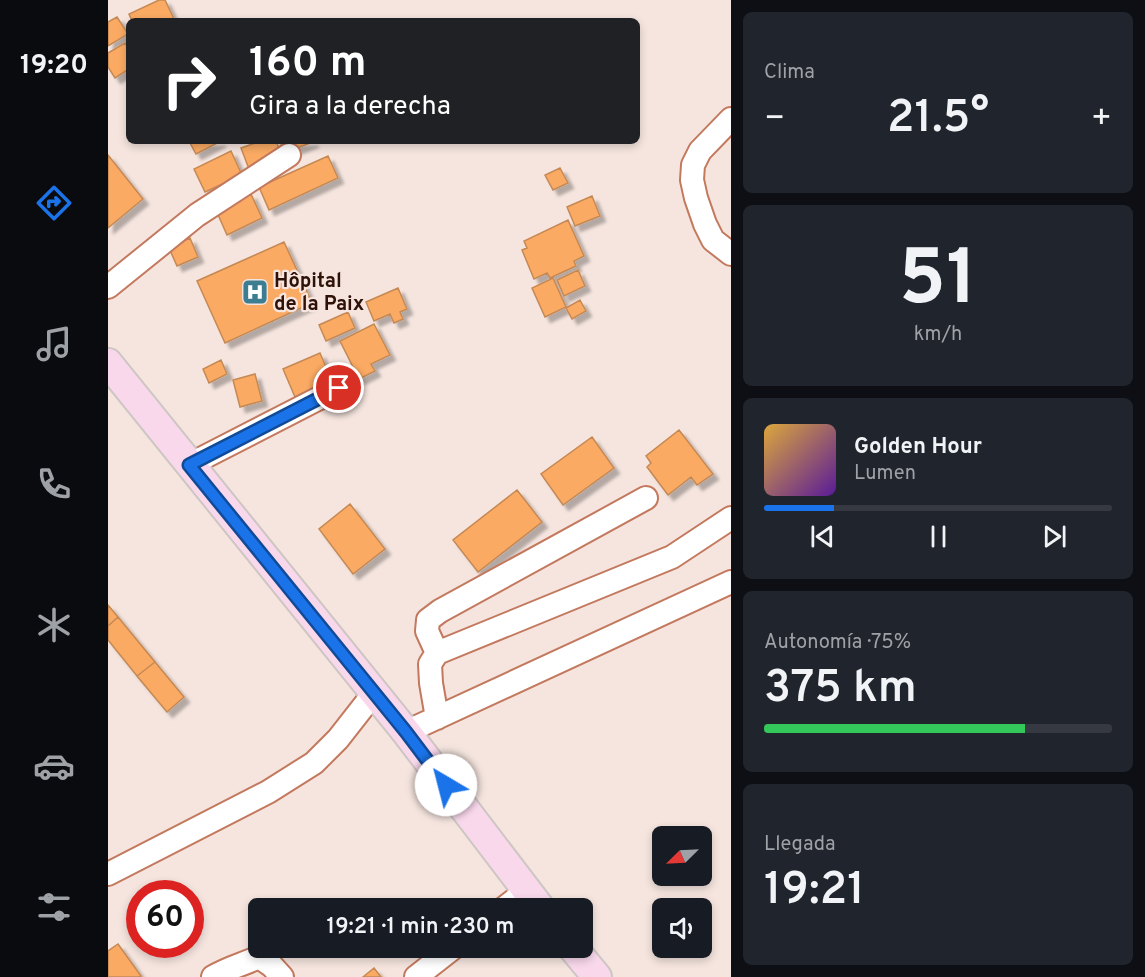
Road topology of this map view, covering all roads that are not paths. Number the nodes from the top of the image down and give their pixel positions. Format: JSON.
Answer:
{"nodes":[{"id":1,"x":731,"y":119,"type":"edge"},
{"id":2,"x":289,"y":154,"type":"dead end"},
{"id":3,"x":731,"y":254,"type":"edge"},
{"id":4,"x":108,"y":287,"type":"edge"},
{"id":5,"x":108,"y":363,"type":"edge"},
{"id":6,"x":339,"y":388,"type":"dead end"},
{"id":7,"x":189,"y":465,"type":"junction"},
{"id":8,"x":646,"y":498,"type":"dead end"},
{"id":9,"x":731,"y":518,"type":"edge"},
{"id":10,"x":731,"y":582,"type":"edge"},
{"id":11,"x":437,"y":653,"type":"junction"},
{"id":12,"x":374,"y":693,"type":"junction"},
{"id":13,"x":437,"y":718,"type":"junction"},
{"id":14,"x":406,"y":732,"type":"junction"},
{"id":15,"x":108,"y":874,"type":"edge"},
{"id":16,"x":531,"y":898,"type":"edge"},
{"id":17,"x":440,"y":958,"type":"edge"},
{"id":18,"x":581,"y":958,"type":"edge"},
{"id":19,"x":213,"y":977,"type":"edge"},
{"id":20,"x":282,"y":977,"type":"edge"},
{"id":21,"x":416,"y":977,"type":"edge"},
{"id":22,"x":597,"y":977,"type":"edge"}],
"edges":[{"from":1,"to":3,"type":"street"},
{"from":2,"to":4,"type":"street"},
{"from":5,"to":7,"type":"main road"},
{"from":6,"to":7,"type":"street"},
{"from":7,"to":12,"type":"main road"},
{"from":8,"to":11,"type":"street"},
{"from":9,"to":11,"type":"street"},
{"from":10,"to":13,"type":"street"},
{"from":11,"to":13,"type":"street"},
{"from":12,"to":14,"type":"main road"},
{"from":12,"to":15,"type":"street"},
{"from":13,"to":14,"type":"street"},
{"from":14,"to":16,"type":"main road"},
{"from":17,"to":21,"type":"street"},
{"from":18,"to":22,"type":"main road"},
{"from":19,"to":20,"type":"street"}]}
